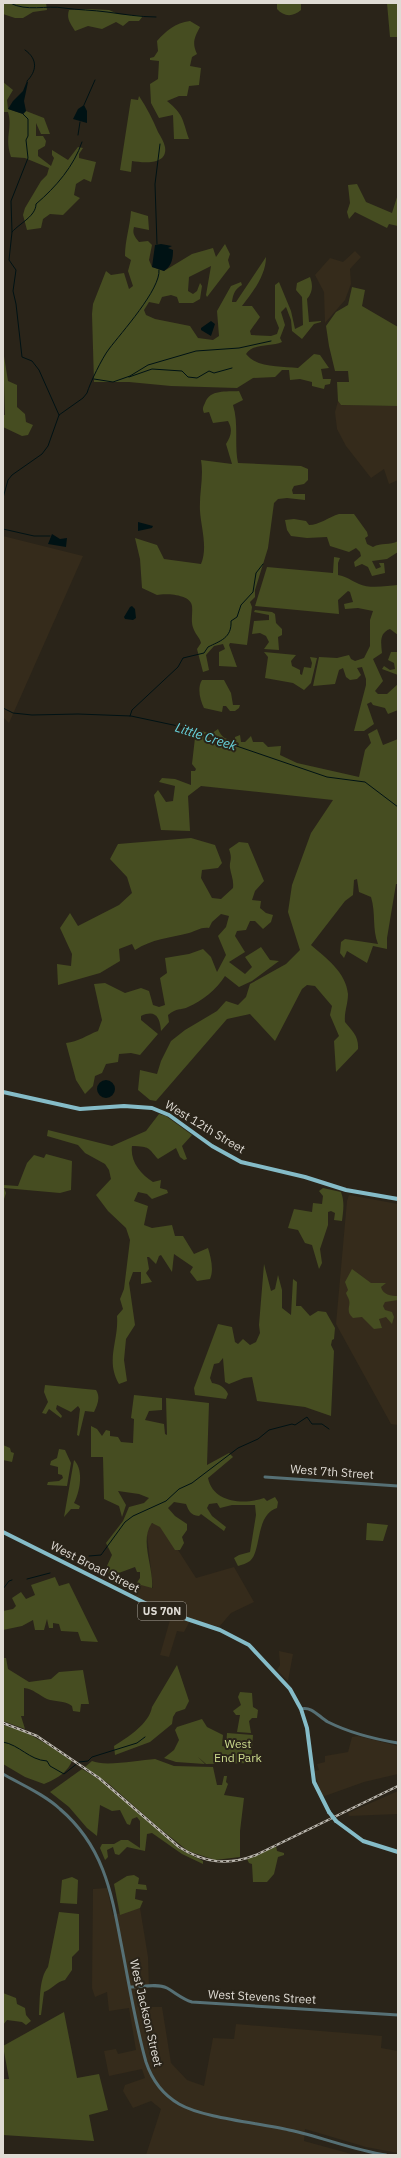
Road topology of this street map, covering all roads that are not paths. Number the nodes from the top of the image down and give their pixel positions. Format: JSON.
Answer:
{"nodes":[{"id":1,"x":3,"y":1092,"type":"edge"},
{"id":2,"x":398,"y":1199,"type":"edge"},
{"id":3,"x":266,"y":1477,"type":"dead end"},
{"id":4,"x":398,"y":1486,"type":"edge"},
{"id":5,"x":3,"y":1532,"type":"edge"},
{"id":6,"x":301,"y":1709,"type":"junction"},
{"id":7,"x":398,"y":1743,"type":"edge"},
{"id":8,"x":3,"y":1774,"type":"edge"},
{"id":9,"x":398,"y":1852,"type":"edge"},
{"id":10,"x":130,"y":1987,"type":"junction"},
{"id":11,"x":398,"y":2015,"type":"edge"},
{"id":12,"x":386,"y":2155,"type":"edge"}],
"edges":[{"from":1,"to":2,"type":"main road","name":"West 12th Street"},
{"from":3,"to":4,"type":"street","name":"West 7th Street"},
{"from":5,"to":6,"type":"main road","name":"West Broad Street","number":"US 70N"},
{"from":6,"to":7,"type":"street"},
{"from":6,"to":9,"type":"main road","number":"US 70N","bridge":true},
{"from":8,"to":10,"type":"street","name":"West Jackson Street"},
{"from":10,"to":11,"type":"street","name":"West Stevens Street"},
{"from":10,"to":12,"type":"street","name":"West Jackson Street"}]}
